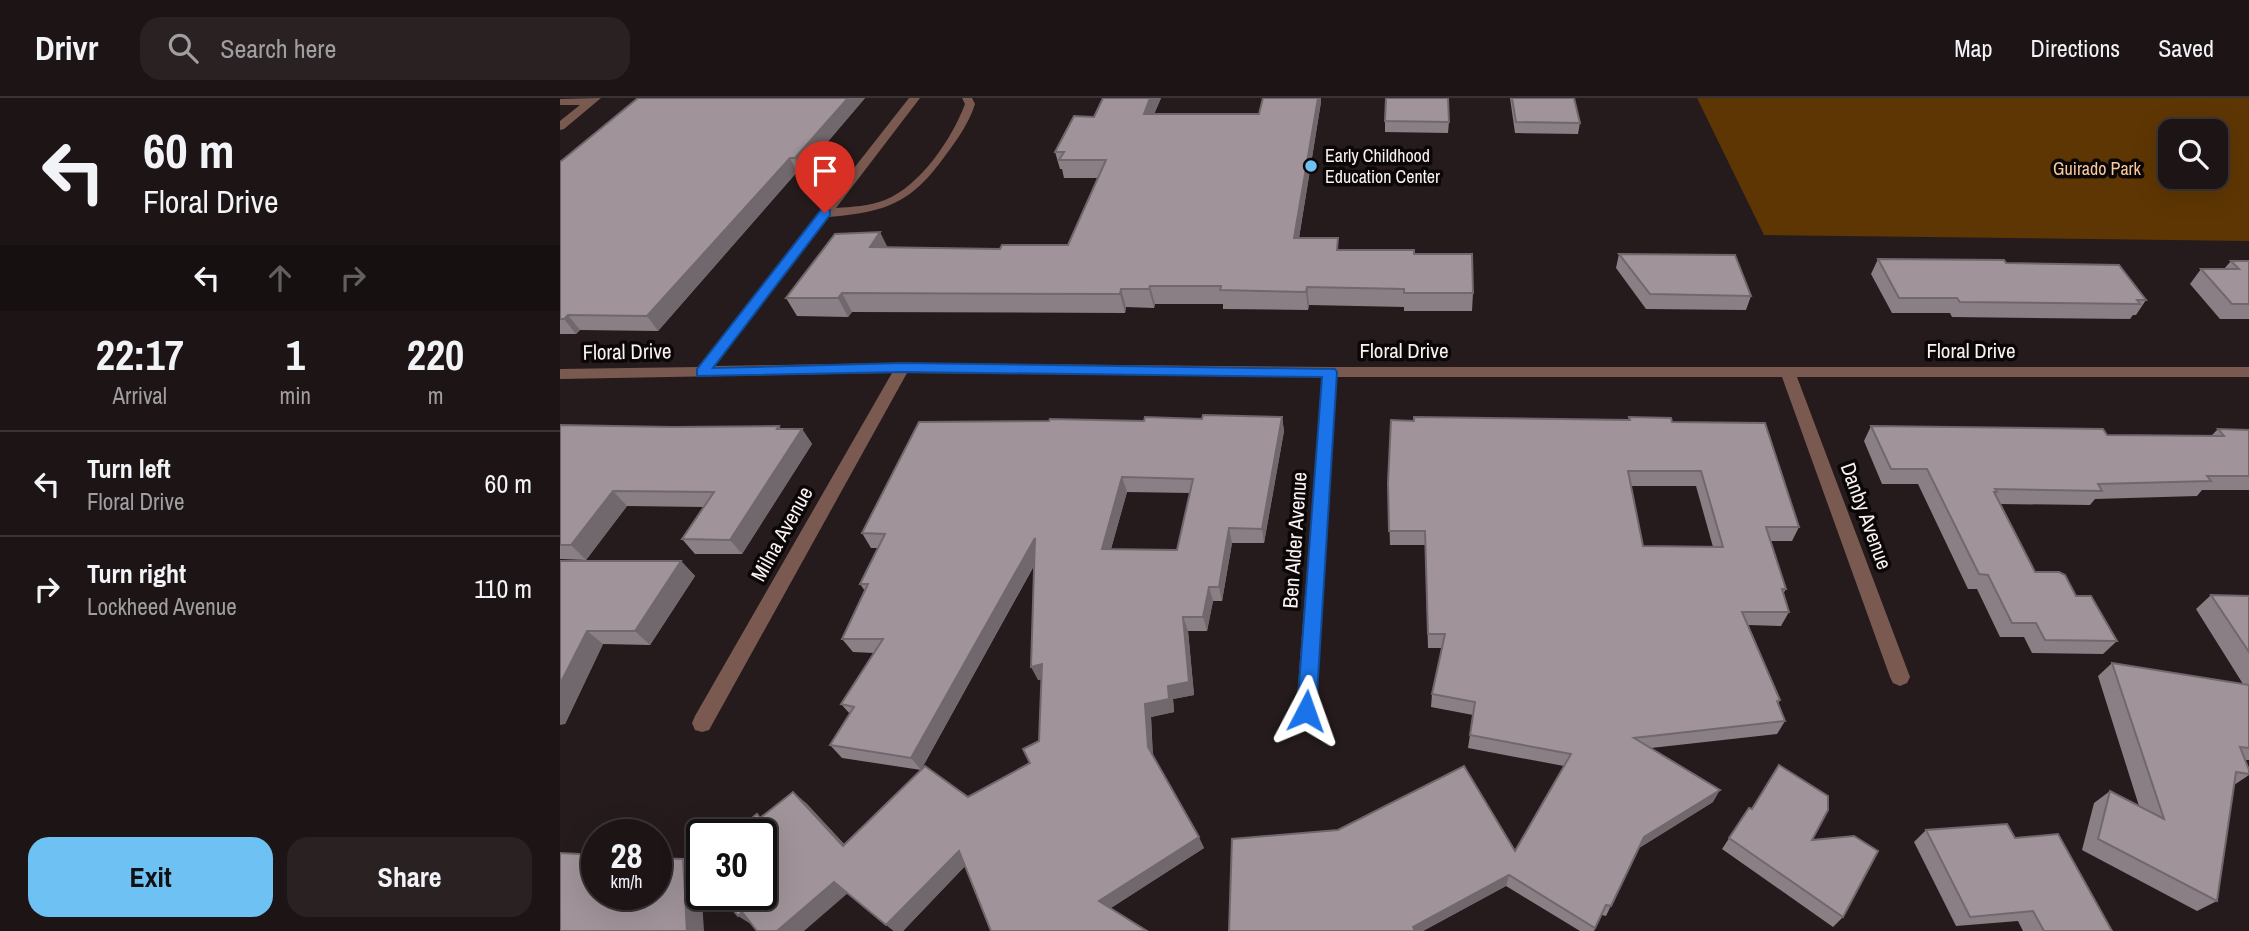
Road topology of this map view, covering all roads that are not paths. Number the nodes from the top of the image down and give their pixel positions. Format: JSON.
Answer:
{"nodes":[{"id":1,"x":915,"y":98,"type":"edge"},
{"id":2,"x":967,"y":98,"type":"edge"},
{"id":3,"x":593,"y":100,"type":"edge"},
{"id":4,"x":560,"y":102,"type":"edge"},
{"id":5,"x":560,"y":127,"type":"edge"},
{"id":6,"x":825,"y":213,"type":"junction"},
{"id":7,"x":902,"y":368,"type":"junction"},
{"id":8,"x":1330,"y":372,"type":"junction"},
{"id":9,"x":1788,"y":372,"type":"junction"},
{"id":10,"x":2249,"y":372,"type":"edge"},
{"id":11,"x":702,"y":373,"type":"junction"},
{"id":12,"x":560,"y":374,"type":"edge"},
{"id":13,"x":1900,"y":677,"type":"dead end"},
{"id":14,"x":1306,"y":711,"type":"dead end"},
{"id":15,"x":702,"y":723,"type":"dead end"}],
"edges":[{"from":1,"to":6,"type":"street"},
{"from":2,"to":6,"type":"street"},
{"from":3,"to":4,"type":"street"},
{"from":3,"to":5,"type":"street"},
{"from":6,"to":11,"type":"street"},
{"from":7,"to":8,"type":"street","name":"Floral Drive"},
{"from":7,"to":11,"type":"street","name":"Floral Drive"},
{"from":7,"to":15,"type":"street","name":"Milna Avenue"},
{"from":8,"to":9,"type":"street","name":"Floral Drive"},
{"from":8,"to":14,"type":"street","name":"Ben Alder Avenue"},
{"from":9,"to":10,"type":"street","name":"Floral Drive"},
{"from":9,"to":13,"type":"street","name":"Danby Avenue"},
{"from":11,"to":12,"type":"street","name":"Floral Drive"}]}
